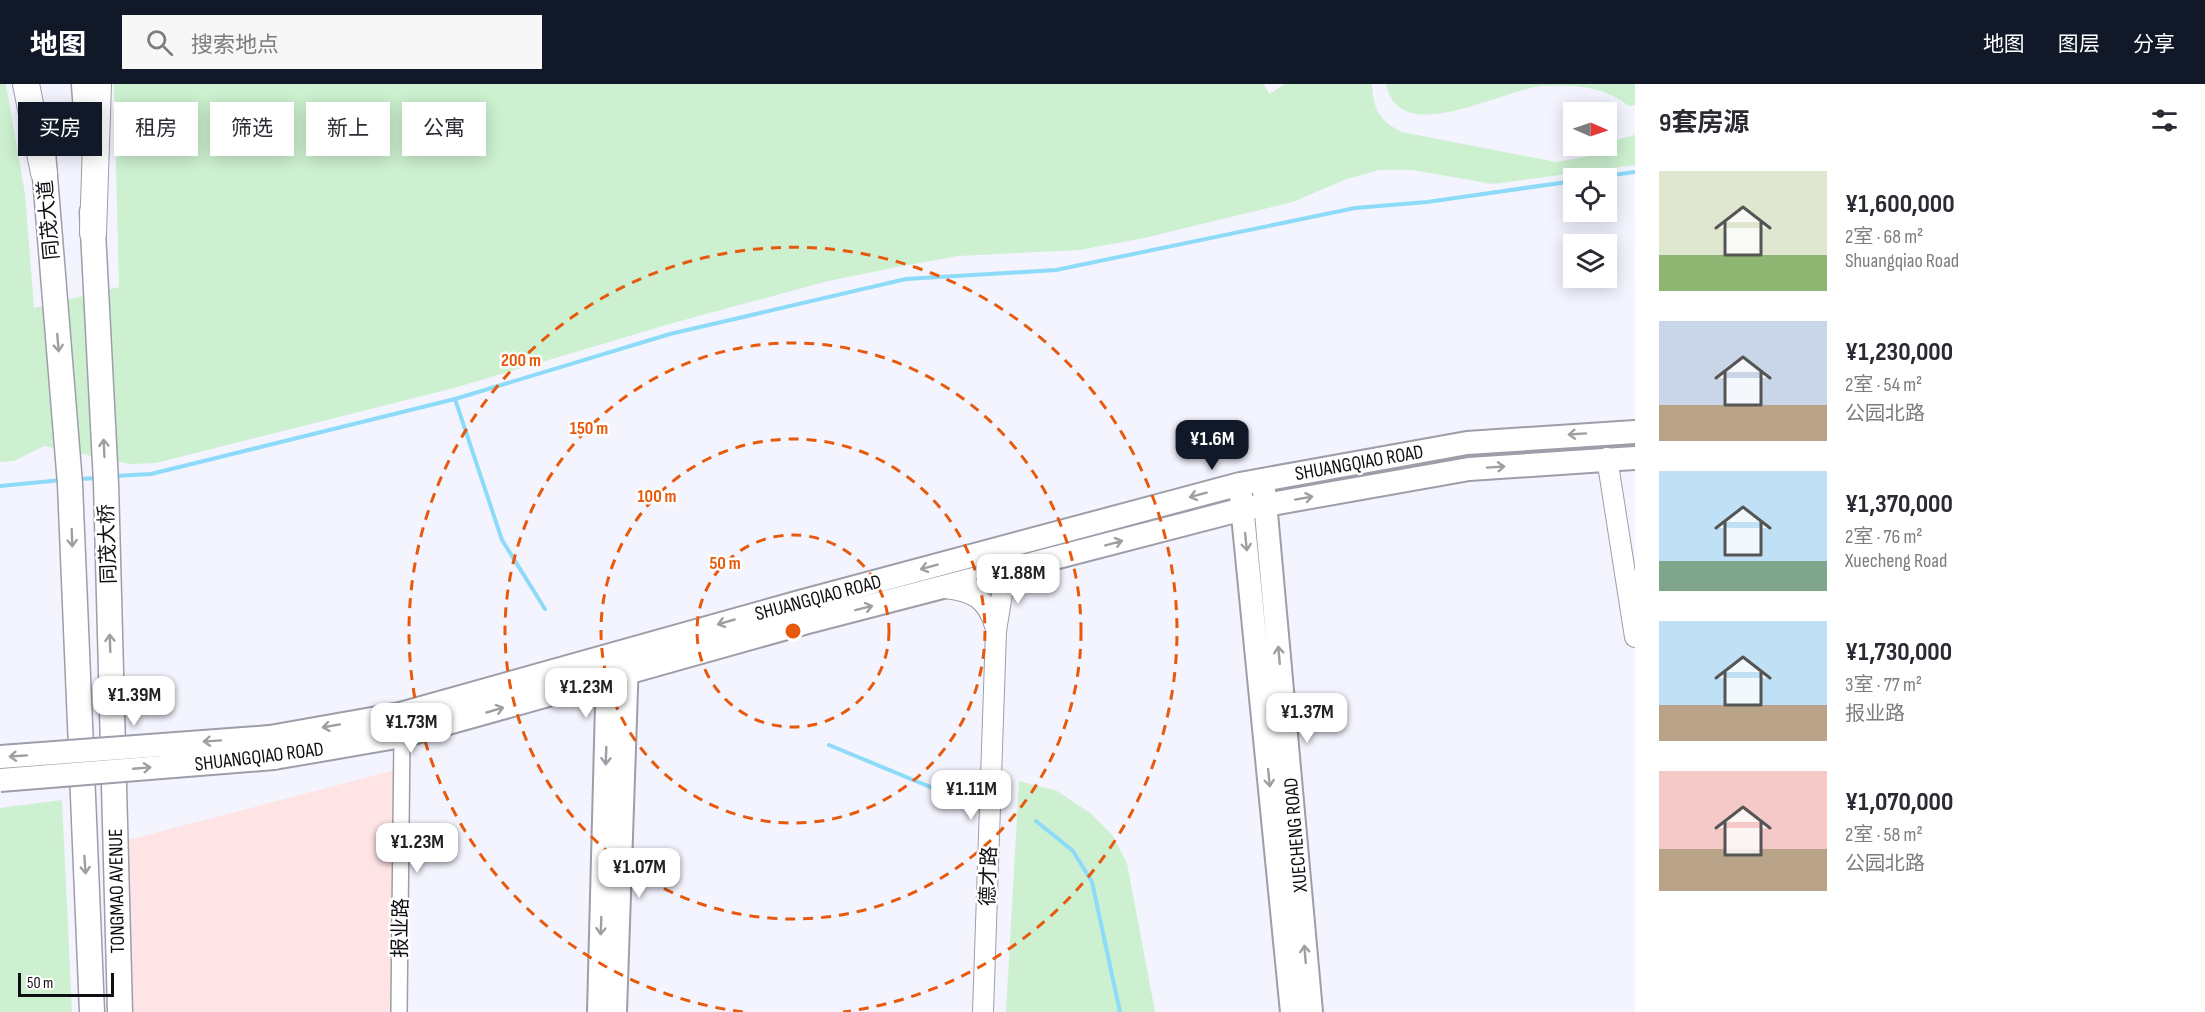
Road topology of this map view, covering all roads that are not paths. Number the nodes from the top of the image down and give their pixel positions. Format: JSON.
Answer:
{"nodes":[{"id":1,"x":26,"y":84,"type":"edge"},
{"id":2,"x":37,"y":84,"type":"edge"},
{"id":3,"x":84,"y":84,"type":"edge"},
{"id":4,"x":98,"y":84,"type":"edge"},
{"id":5,"x":44,"y":173,"type":"junction"},
{"id":6,"x":93,"y":232,"type":"junction"},
{"id":7,"x":54,"y":285,"type":"joint"},
{"id":8,"x":1635,"y":432,"type":"edge"},
{"id":9,"x":1607,"y":458,"type":"junction"},
{"id":10,"x":1635,"y":458,"type":"edge"},
{"id":11,"x":1263,"y":479,"type":"junction"},
{"id":12,"x":1240,"y":484,"type":"junction"},
{"id":13,"x":1265,"y":505,"type":"junction"},
{"id":14,"x":1243,"y":509,"type":"junction"},
{"id":15,"x":1021,"y":568,"type":"junction"},
{"id":16,"x":944,"y":587,"type":"junction"},
{"id":17,"x":805,"y":612,"type":"junction"},
{"id":18,"x":996,"y":631,"type":"junction"},
{"id":19,"x":1635,"y":637,"type":"edge"},
{"id":20,"x":618,"y":653,"type":"junction"},
{"id":21,"x":617,"y":675,"type":"junction"},
{"id":22,"x":533,"y":688,"type":"junction"},
{"id":23,"x":402,"y":736,"type":"junction"},
{"id":24,"x":272,"y":747,"type":"junction"},
{"id":25,"x":0,"y":757,"type":"edge"},
{"id":26,"x":0,"y":780,"type":"edge"},
{"id":27,"x":614,"y":784,"type":"junction"},
{"id":28,"x":114,"y":806,"type":"joint"},
{"id":29,"x":81,"y":807,"type":"joint"},
{"id":30,"x":92,"y":1012,"type":"edge"},
{"id":31,"x":120,"y":1012,"type":"edge"},
{"id":32,"x":399,"y":1012,"type":"edge"},
{"id":33,"x":599,"y":1012,"type":"edge"},
{"id":34,"x":615,"y":1012,"type":"edge"},
{"id":35,"x":983,"y":1012,"type":"edge"},
{"id":36,"x":1292,"y":1012,"type":"edge"},
{"id":37,"x":1311,"y":1012,"type":"edge"}],
"edges":[{"from":1,"to":5,"type":"highway"},
{"from":2,"to":5,"type":"main road","name":"同茂大道"},
{"from":3,"to":6,"type":"main road"},
{"from":4,"to":6,"type":"highway"},
{"from":5,"to":7,"type":"main road","name":"同茂大道"},
{"from":28,"to":6,"type":"main road","name":"同茂大桥","one_way":true,"bridge":true},
{"from":7,"to":29,"type":"main road","name":"同茂大桥","one_way":true,"bridge":true},
{"from":8,"to":11,"type":"main road","name":"SHUANGQIAO ROAD","one_way":true},
{"from":9,"to":10,"type":"main road","name":"SHUANGQIAO ROAD"},
{"from":13,"to":9,"type":"main road","name":"SHUANGQIAO ROAD","one_way":true},
{"from":9,"to":19,"type":"street"},
{"from":11,"to":12,"type":"main road","name":"SHUANGQIAO ROAD"},
{"from":11,"to":13,"type":"main road","name":"XUECHENG ROAD"},
{"from":12,"to":14,"type":"main road","name":"XUECHENG ROAD"},
{"from":12,"to":17,"type":"main road","name":"SHUANGQIAO ROAD","one_way":true},
{"from":13,"to":14,"type":"main road","name":"SHUANGQIAO ROAD"},
{"from":37,"to":13,"type":"main road","name":"XUECHENG ROAD","one_way":true},
{"from":15,"to":14,"type":"main road","name":"SHUANGQIAO ROAD","one_way":true},
{"from":14,"to":36,"type":"main road","name":"XUECHENG ROAD","one_way":true},
{"from":15,"to":16,"type":"main road","name":"SHUANGQIAO ROAD"},
{"from":15,"to":18,"type":"street","name":"德才路"},
{"from":17,"to":16,"type":"main road","name":"SHUANGQIAO ROAD","one_way":true},
{"from":16,"to":18,"type":"street","name":"德才路"},
{"from":17,"to":20,"type":"main road","name":"SHUANGQIAO ROAD","one_way":true},
{"from":17,"to":21,"type":"main road","name":"SHUANGQIAO ROAD"},
{"from":18,"to":35,"type":"street","name":"德才路"},
{"from":20,"to":21,"type":"main road"},
{"from":20,"to":22,"type":"main road","name":"SHUANGQIAO ROAD"},
{"from":21,"to":22,"type":"main road","name":"SHUANGQIAO ROAD"},
{"from":21,"to":27,"type":"main road"},
{"from":23,"to":22,"type":"main road","name":"SHUANGQIAO ROAD","one_way":true},
{"from":22,"to":24,"type":"main road","name":"SHUANGQIAO ROAD","one_way":true},
{"from":23,"to":24,"type":"main road","name":"SHUANGQIAO ROAD"},
{"from":23,"to":32,"type":"street","name":"报业路"},
{"from":24,"to":25,"type":"main road","name":"SHUANGQIAO ROAD","one_way":true,"bridge":true},
{"from":26,"to":24,"type":"main road","name":"SHUANGQIAO ROAD","one_way":true,"bridge":true},
{"from":27,"to":33,"type":"main road","one_way":true},
{"from":27,"to":34,"type":"main road"},
{"from":28,"to":31,"type":"main road","name":"TONGMAO AVENUE"},
{"from":29,"to":30,"type":"main road","name":"TONGMAO AVENUE","one_way":true}]}
